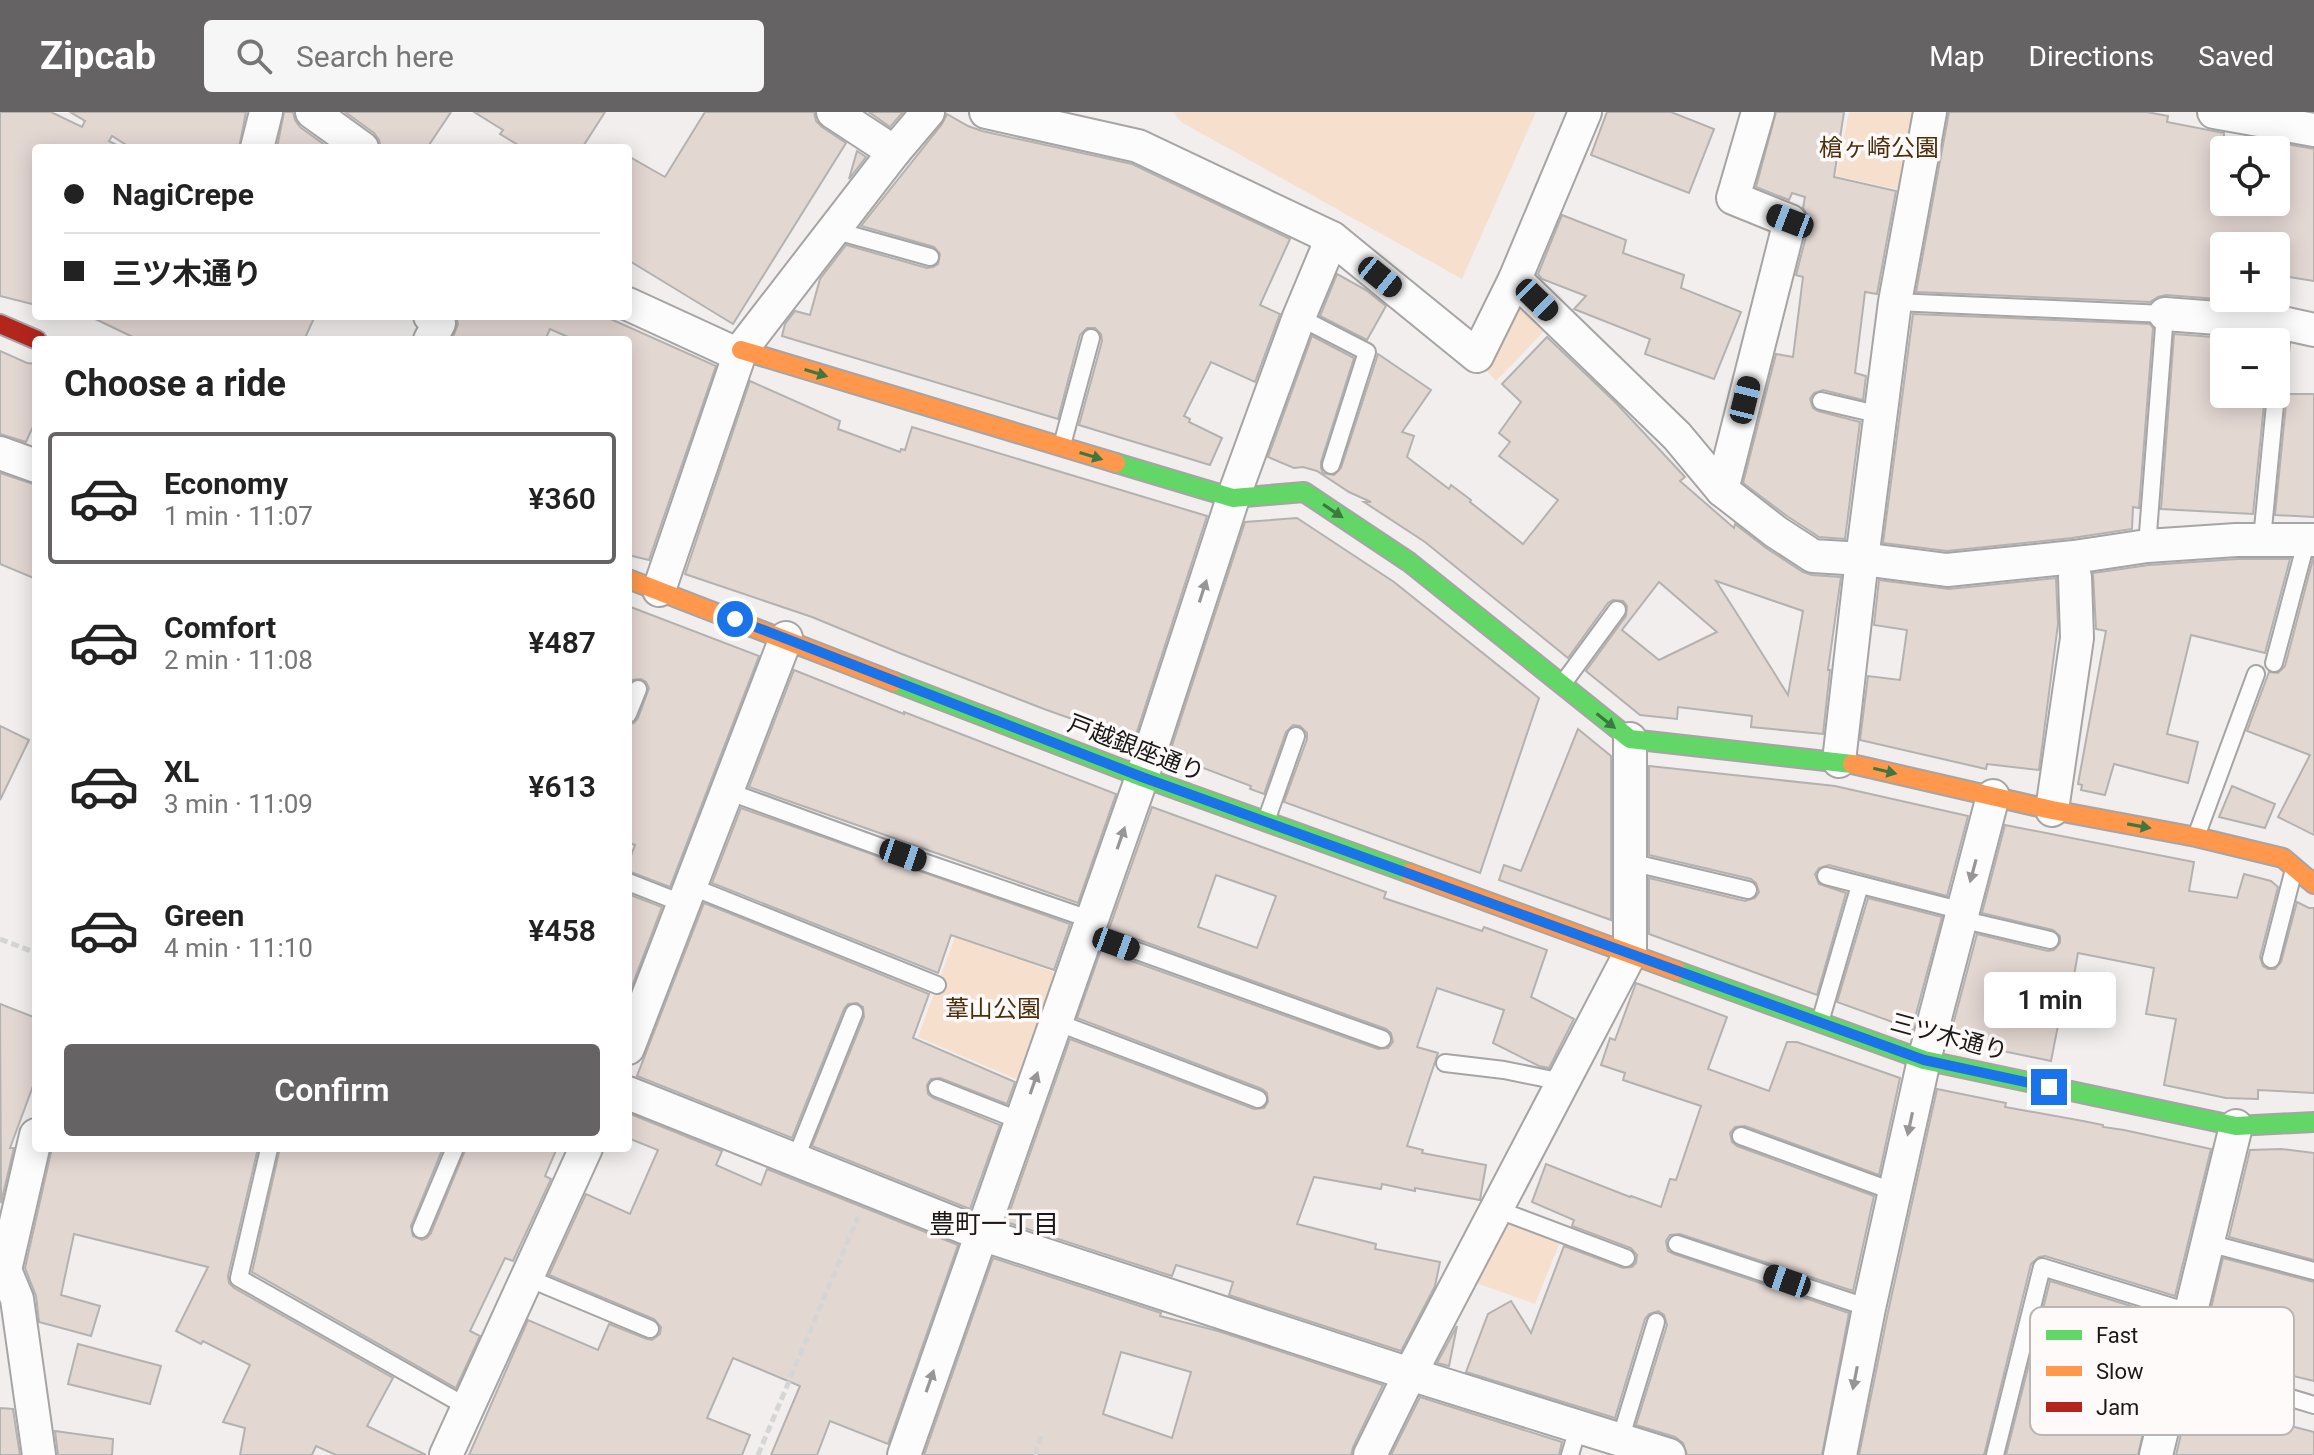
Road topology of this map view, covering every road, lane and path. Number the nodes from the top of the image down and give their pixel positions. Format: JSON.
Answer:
{"nodes":[{"id":1,"x":266,"y":112,"type":"edge"},
{"id":2,"x":312,"y":112,"type":"edge"},
{"id":3,"x":833,"y":112,"type":"edge"},
{"id":4,"x":928,"y":112,"type":"edge"},
{"id":5,"x":986,"y":112,"type":"edge"},
{"id":6,"x":1585,"y":112,"type":"edge"},
{"id":7,"x":1758,"y":112,"type":"edge"},
{"id":8,"x":1930,"y":112,"type":"edge"},
{"id":9,"x":2214,"y":112,"type":"edge"},
{"id":10,"x":2314,"y":130,"type":"edge"},
{"id":11,"x":258,"y":144,"type":"edge"},
{"id":12,"x":356,"y":144,"type":"edge"},
{"id":13,"x":894,"y":152,"type":"junction"},
{"id":14,"x":833,"y":230,"type":"junction"},
{"id":15,"x":1332,"y":238,"type":"junction"},
{"id":16,"x":930,"y":257,"type":"dead end"},
{"id":17,"x":1515,"y":279,"type":"junction"},
{"id":18,"x":1895,"y":302,"type":"junction"},
{"id":19,"x":632,"y":306,"type":"edge"},
{"id":20,"x":2165,"y":314,"type":"junction"},
{"id":21,"x":1299,"y":317,"type":"junction"},
{"id":22,"x":2283,"y":323,"type":"junction"},
{"id":23,"x":0,"y":324,"type":"edge"},
{"id":24,"x":2282,"y":328,"type":"edge"},
{"id":25,"x":2314,"y":330,"type":"edge"},
{"id":26,"x":32,"y":334,"type":"edge"},
{"id":27,"x":1091,"y":338,"type":"dead end"},
{"id":28,"x":740,"y":352,"type":"junction"},
{"id":29,"x":1821,"y":401,"type":"dead end"},
{"id":30,"x":2275,"y":408,"type":"edge"},
{"id":31,"x":1881,"y":415,"type":"junction"},
{"id":32,"x":1061,"y":446,"type":"junction"},
{"id":33,"x":0,"y":453,"type":"edge"},
{"id":34,"x":32,"y":465,"type":"edge"},
{"id":35,"x":1331,"y":465,"type":"dead end"},
{"id":36,"x":1722,"y":490,"type":"junction"},
{"id":37,"x":1233,"y":498,"type":"junction"},
{"id":38,"x":2262,"y":539,"type":"junction"},
{"id":39,"x":2310,"y":539,"type":"edge"},
{"id":40,"x":2147,"y":546,"type":"junction"},
{"id":41,"x":1862,"y":559,"type":"junction"},
{"id":42,"x":2075,"y":577,"type":"dead end"},
{"id":43,"x":632,"y":580,"type":"edge"},
{"id":44,"x":659,"y":590,"type":"junction"},
{"id":45,"x":1617,"y":610,"type":"dead end"},
{"id":46,"x":786,"y":638,"type":"junction"},
{"id":47,"x":2274,"y":663,"type":"dead end"},
{"id":48,"x":2256,"y":674,"type":"dead end"},
{"id":49,"x":1562,"y":685,"type":"junction"},
{"id":50,"x":638,"y":689,"type":"dead end"},
{"id":51,"x":632,"y":704,"type":"edge"},
{"id":52,"x":1296,"y":736,"type":"dead end"},
{"id":53,"x":1630,"y":739,"type":"junction"},
{"id":54,"x":1839,"y":761,"type":"junction"},
{"id":55,"x":1142,"y":777,"type":"junction"},
{"id":56,"x":727,"y":791,"type":"junction"},
{"id":57,"x":1993,"y":796,"type":"junction"},
{"id":58,"x":2052,"y":810,"type":"junction"},
{"id":59,"x":1266,"y":822,"type":"junction"},
{"id":60,"x":2196,"y":837,"type":"junction"},
{"id":61,"x":1630,"y":862,"type":"junction"},
{"id":62,"x":2295,"y":868,"type":"junction"},
{"id":63,"x":1826,"y":876,"type":"dead end"},
{"id":64,"x":632,"y":883,"type":"edge"},
{"id":65,"x":2314,"y":884,"type":"edge"},
{"id":66,"x":1860,"y":885,"type":"junction"},
{"id":67,"x":1748,"y":890,"type":"dead end"},
{"id":68,"x":687,"y":895,"type":"junction"},
{"id":69,"x":1962,"y":915,"type":"junction"},
{"id":70,"x":1089,"y":926,"type":"junction"},
{"id":71,"x":0,"y":939,"type":"edge"},
{"id":72,"x":2050,"y":940,"type":"dead end"},
{"id":73,"x":32,"y":951,"type":"edge"},
{"id":74,"x":1630,"y":954,"type":"junction"},
{"id":75,"x":2271,"y":959,"type":"dead end"},
{"id":76,"x":937,"y":985,"type":"dead end"},
{"id":77,"x":854,"y":1013,"type":"dead end"},
{"id":78,"x":1056,"y":1022,"type":"junction"},
{"id":79,"x":1819,"y":1023,"type":"junction"},
{"id":80,"x":632,"y":1038,"type":"edge"},
{"id":81,"x":1382,"y":1039,"type":"dead end"},
{"id":82,"x":1924,"y":1060,"type":"junction"},
{"id":83,"x":1445,"y":1063,"type":"dead end"},
{"id":84,"x":1563,"y":1082,"type":"junction"},
{"id":85,"x":937,"y":1088,"type":"dead end"},
{"id":86,"x":632,"y":1095,"type":"edge"},
{"id":87,"x":1258,"y":1099,"type":"dead end"},
{"id":88,"x":1021,"y":1121,"type":"junction"},
{"id":89,"x":2314,"y":1122,"type":"edge"},
{"id":90,"x":2236,"y":1126,"type":"junction"},
{"id":91,"x":1741,"y":1136,"type":"dead end"},
{"id":92,"x":32,"y":1151,"type":"edge"},
{"id":93,"x":267,"y":1152,"type":"edge"},
{"id":94,"x":453,"y":1152,"type":"edge"},
{"id":95,"x":584,"y":1152,"type":"edge"},
{"id":96,"x":795,"y":1160,"type":"junction"},
{"id":97,"x":869,"y":1190,"type":"junction"},
{"id":98,"x":1895,"y":1192,"type":"junction"},
{"id":99,"x":1496,"y":1209,"type":"junction"},
{"id":100,"x":421,"y":1229,"type":"dead end"},
{"id":101,"x":981,"y":1234,"type":"junction"},
{"id":102,"x":2208,"y":1243,"type":"junction"},
{"id":103,"x":1677,"y":1244,"type":"dead end"},
{"id":104,"x":1626,"y":1258,"type":"dead end"},
{"id":105,"x":2,"y":1269,"type":"edge"},
{"id":106,"x":2314,"y":1271,"type":"edge"},
{"id":107,"x":528,"y":1278,"type":"junction"},
{"id":108,"x":2032,"y":1307,"type":"edge"},
{"id":109,"x":2172,"y":1307,"type":"edge"},
{"id":110,"x":2193,"y":1307,"type":"edge"},
{"id":111,"x":1869,"y":1308,"type":"junction"},
{"id":112,"x":2030,"y":1315,"type":"edge"},
{"id":113,"x":1656,"y":1322,"type":"dead end"},
{"id":114,"x":650,"y":1329,"type":"dead end"},
{"id":115,"x":1410,"y":1374,"type":"junction"},
{"id":116,"x":2294,"y":1399,"type":"edge"},
{"id":117,"x":2314,"y":1405,"type":"edge"},
{"id":118,"x":469,"y":1408,"type":"junction"},
{"id":119,"x":1042,"y":1433,"type":"dead end"},
{"id":120,"x":2161,"y":1435,"type":"edge"},
{"id":121,"x":1620,"y":1440,"type":"junction"},
{"id":122,"x":1574,"y":1441,"type":"edge"},
{"id":123,"x":39,"y":1455,"type":"edge"},
{"id":124,"x":446,"y":1455,"type":"edge"},
{"id":125,"x":758,"y":1455,"type":"edge"},
{"id":126,"x":904,"y":1455,"type":"edge"},
{"id":127,"x":1035,"y":1455,"type":"edge"},
{"id":128,"x":1370,"y":1455,"type":"edge"},
{"id":129,"x":1669,"y":1455,"type":"edge"},
{"id":130,"x":1840,"y":1455,"type":"edge"},
{"id":131,"x":1995,"y":1455,"type":"edge"},
{"id":132,"x":2156,"y":1455,"type":"edge"}],
"edges":[{"from":1,"to":11,"type":"street"},
{"from":2,"to":12,"type":"street"},
{"from":3,"to":13,"type":"street"},
{"from":4,"to":13,"type":"street"},
{"from":5,"to":15,"type":"street"},
{"from":6,"to":17,"type":"street"},
{"from":7,"to":36,"type":"street"},
{"from":8,"to":18,"type":"street"},
{"from":9,"to":10,"type":"street"},
{"from":13,"to":14,"type":"street"},
{"from":14,"to":16,"type":"lane"},
{"from":14,"to":28,"type":"street"},
{"from":15,"to":17,"type":"street"},
{"from":15,"to":21,"type":"street"},
{"from":17,"to":36,"type":"street"},
{"from":18,"to":20,"type":"lane"},
{"from":18,"to":31,"type":"street"},
{"from":19,"to":28,"type":"street"},
{"from":20,"to":22,"type":"street"},
{"from":20,"to":40,"type":"lane"},
{"from":21,"to":35,"type":"lane"},
{"from":21,"to":37,"type":"street"},
{"from":22,"to":24,"type":"lane"},
{"from":22,"to":25,"type":"street"},
{"from":23,"to":26,"type":"street"},
{"from":27,"to":32,"type":"lane"},
{"from":28,"to":32,"type":"street","one_way":true},
{"from":28,"to":44,"type":"street"},
{"from":29,"to":31,"type":"lane"},
{"from":30,"to":38,"type":"lane"},
{"from":31,"to":41,"type":"street"},
{"from":32,"to":37,"type":"street","one_way":true},
{"from":33,"to":34,"type":"street"},
{"from":36,"to":41,"type":"street"},
{"from":37,"to":49,"type":"street","one_way":true},
{"from":55,"to":37,"type":"street","one_way":true},
{"from":38,"to":39,"type":"street"},
{"from":38,"to":40,"type":"street"},
{"from":39,"to":47,"type":"lane"},
{"from":40,"to":41,"type":"street"},
{"from":41,"to":54,"type":"street"},
{"from":42,"to":58,"type":"street"},
{"from":43,"to":44,"type":"street","name":"戸越銀座通り"},
{"from":44,"to":46,"type":"street","name":"戸越銀座通り"},
{"from":45,"to":49,"type":"lane"},
{"from":46,"to":55,"type":"street","name":"戸越銀座通り"},
{"from":46,"to":56,"type":"street"},
{"from":48,"to":60,"type":"lane"},
{"from":49,"to":53,"type":"street","one_way":true},
{"from":50,"to":51,"type":"lane"},
{"from":52,"to":59,"type":"lane"},
{"from":53,"to":54,"type":"street"},
{"from":53,"to":61,"type":"street"},
{"from":54,"to":57,"type":"street","one_way":true},
{"from":55,"to":59,"type":"street","name":"戸越銀座通り"},
{"from":70,"to":55,"type":"street","one_way":true},
{"from":56,"to":68,"type":"street"},
{"from":56,"to":70,"type":"lane"},
{"from":57,"to":58,"type":"street"},
{"from":57,"to":69,"type":"street","one_way":true},
{"from":58,"to":60,"type":"street","one_way":true},
{"from":59,"to":74,"type":"street","name":"戸越銀座通り"},
{"from":60,"to":62,"type":"street"},
{"from":61,"to":67,"type":"lane"},
{"from":61,"to":74,"type":"street"},
{"from":62,"to":65,"type":"street"},
{"from":62,"to":75,"type":"lane"},
{"from":63,"to":66,"type":"lane"},
{"from":64,"to":68,"type":"lane"},
{"from":66,"to":69,"type":"lane"},
{"from":66,"to":79,"type":"lane"},
{"from":68,"to":76,"type":"lane"},
{"from":68,"to":80,"type":"street"},
{"from":69,"to":72,"type":"lane"},
{"from":69,"to":82,"type":"street"},
{"from":70,"to":78,"type":"street"},
{"from":70,"to":81,"type":"lane"},
{"from":71,"to":73,"type":"path"},
{"from":74,"to":79,"type":"street","name":"三ツ木通り"},
{"from":74,"to":84,"type":"street"},
{"from":77,"to":96,"type":"lane"},
{"from":78,"to":87,"type":"lane"},
{"from":88,"to":78,"type":"street","one_way":true},
{"from":79,"to":82,"type":"street","name":"三ツ木通り"},
{"from":82,"to":90,"type":"street","name":"三ツ木通り"},
{"from":82,"to":98,"type":"street","one_way":true},
{"from":83,"to":84,"type":"lane"},
{"from":84,"to":99,"type":"street"},
{"from":85,"to":88,"type":"lane"},
{"from":86,"to":96,"type":"street"},
{"from":88,"to":101,"type":"street"},
{"from":89,"to":90,"type":"street","name":"三ツ木通り"},
{"from":90,"to":102,"type":"street"},
{"from":91,"to":98,"type":"lane"},
{"from":92,"to":105,"type":"street"},
{"from":93,"to":118,"type":"lane"},
{"from":94,"to":100,"type":"lane"},
{"from":95,"to":107,"type":"street"},
{"from":96,"to":97,"type":"street"},
{"from":97,"to":101,"type":"street"},
{"from":97,"to":125,"type":"path"},
{"from":98,"to":111,"type":"street"},
{"from":99,"to":104,"type":"lane"},
{"from":99,"to":115,"type":"street"},
{"from":101,"to":115,"type":"street"},
{"from":126,"to":101,"type":"street","one_way":true},
{"from":102,"to":106,"type":"lane"},
{"from":102,"to":110,"type":"street"},
{"from":103,"to":111,"type":"lane"},
{"from":105,"to":123,"type":"street"},
{"from":107,"to":114,"type":"lane"},
{"from":107,"to":118,"type":"street"},
{"from":108,"to":109,"type":"lane"},
{"from":111,"to":130,"type":"street","one_way":true},
{"from":112,"to":131,"type":"lane"},
{"from":113,"to":121,"type":"lane"},
{"from":115,"to":122,"type":"street"},
{"from":115,"to":128,"type":"street"},
{"from":116,"to":117,"type":"lane"},
{"from":118,"to":124,"type":"street"},
{"from":119,"to":127,"type":"path"},
{"from":120,"to":132,"type":"street"},
{"from":121,"to":122,"type":"street"},
{"from":121,"to":129,"type":"street"}]}
